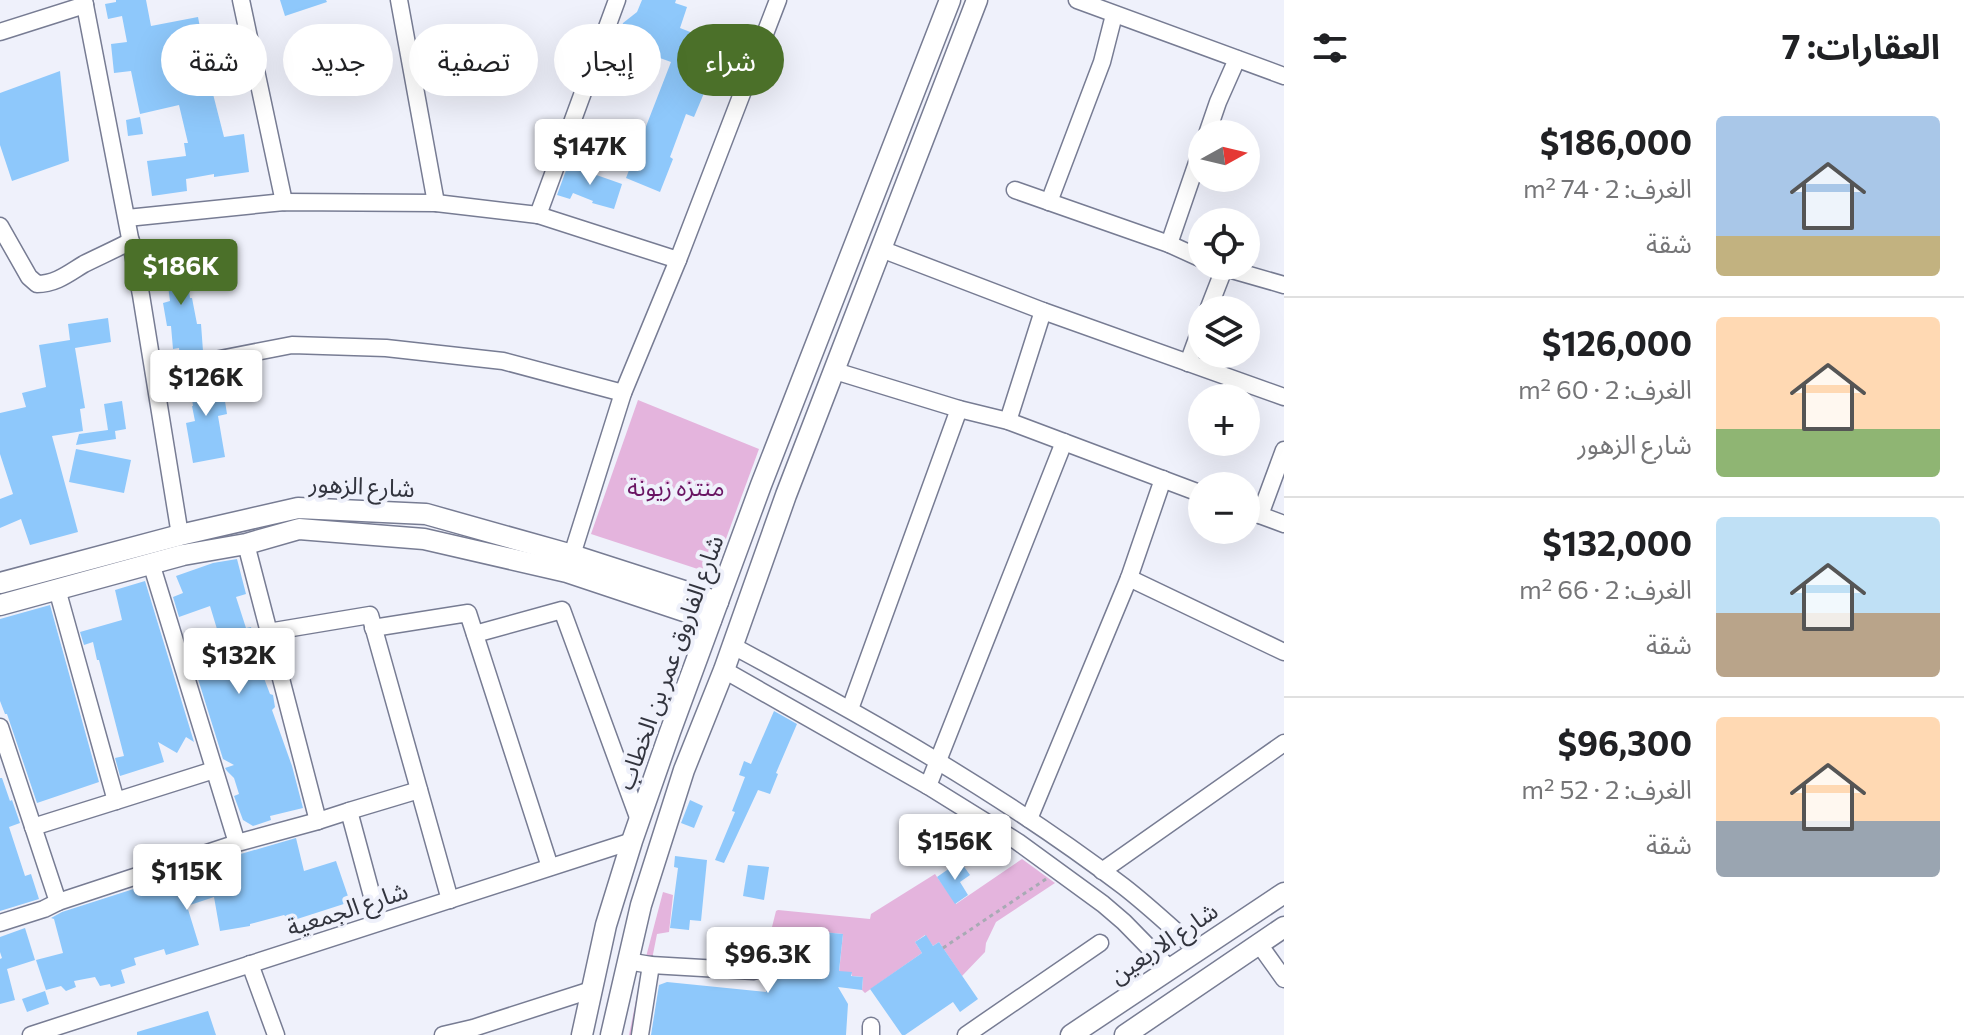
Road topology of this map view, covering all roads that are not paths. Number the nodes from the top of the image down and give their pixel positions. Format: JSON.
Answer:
{"nodes":[{"id":1,"x":241,"y":0,"type":"edge"},
{"id":2,"x":399,"y":0,"type":"edge"},
{"id":3,"x":617,"y":0,"type":"edge"},
{"id":4,"x":778,"y":0,"type":"edge"},
{"id":5,"x":977,"y":0,"type":"edge"},
{"id":6,"x":1077,"y":0,"type":"edge"},
{"id":7,"x":945,"y":1,"type":"edge"},
{"id":8,"x":84,"y":2,"type":"edge"},
{"id":9,"x":1114,"y":15,"type":"junction"},
{"id":10,"x":0,"y":32,"type":"edge"},
{"id":11,"x":1237,"y":59,"type":"junction"},
{"id":12,"x":1284,"y":76,"type":"edge"},
{"id":13,"x":1212,"y":120,"type":"edge"},
{"id":14,"x":1188,"y":189,"type":"edge"},
{"id":15,"x":1015,"y":190,"type":"dead end"},
{"id":16,"x":284,"y":202,"type":"junction"},
{"id":17,"x":1049,"y":202,"type":"junction"},
{"id":18,"x":436,"y":203,"type":"junction"},
{"id":19,"x":538,"y":215,"type":"junction"},
{"id":20,"x":127,"y":218,"type":"junction"},
{"id":21,"x":0,"y":226,"type":"edge"},
{"id":22,"x":131,"y":241,"type":"junction"},
{"id":23,"x":1169,"y":244,"type":"junction"},
{"id":24,"x":881,"y":249,"type":"junction"},
{"id":25,"x":1188,"y":253,"type":"edge"},
{"id":26,"x":678,"y":260,"type":"junction"},
{"id":27,"x":1260,"y":278,"type":"edge"},
{"id":28,"x":1284,"y":285,"type":"edge"},
{"id":29,"x":1043,"y":311,"type":"junction"},
{"id":30,"x":1188,"y":363,"type":"edge"},
{"id":31,"x":1202,"y":368,"type":"edge"},
{"id":32,"x":835,"y":371,"type":"junction"},
{"id":33,"x":154,"y":372,"type":"junction"},
{"id":34,"x":623,"y":393,"type":"junction"},
{"id":35,"x":1284,"y":397,"type":"edge"},
{"id":36,"x":959,"y":409,"type":"junction"},
{"id":37,"x":1008,"y":421,"type":"junction"},
{"id":38,"x":1064,"y":442,"type":"junction"},
{"id":39,"x":1284,"y":450,"type":"edge"},
{"id":40,"x":1163,"y":479,"type":"junction"},
{"id":41,"x":1188,"y":489,"type":"edge"},
{"id":42,"x":1260,"y":499,"type":"edge"},
{"id":43,"x":426,"y":514,"type":"junction"},
{"id":44,"x":1260,"y":515,"type":"edge"},
{"id":45,"x":1284,"y":524,"type":"edge"},
{"id":46,"x":180,"y":535,"type":"junction"},
{"id":47,"x":424,"y":539,"type":"junction"},
{"id":48,"x":246,"y":544,"type":"junction"},
{"id":49,"x":572,"y":555,"type":"junction"},
{"id":50,"x":151,"y":563,"type":"junction"},
{"id":51,"x":1129,"y":578,"type":"junction"},
{"id":52,"x":0,"y":583,"type":"edge"},
{"id":53,"x":57,"y":589,"type":"junction"},
{"id":54,"x":0,"y":605,"type":"edge"},
{"id":55,"x":715,"y":611,"type":"junction"},
{"id":56,"x":373,"y":628,"type":"junction"},
{"id":57,"x":268,"y":632,"type":"junction"},
{"id":58,"x":475,"y":634,"type":"junction"},
{"id":59,"x":733,"y":646,"type":"junction"},
{"id":60,"x":1284,"y":652,"type":"edge"},
{"id":61,"x":724,"y":670,"type":"junction"},
{"id":62,"x":850,"y":709,"type":"junction"},
{"id":63,"x":0,"y":727,"type":"edge"},
{"id":64,"x":1284,"y":743,"type":"edge"},
{"id":65,"x":938,"y":761,"type":"junction"},
{"id":66,"x":214,"y":770,"type":"junction"},
{"id":67,"x":928,"y":786,"type":"junction"},
{"id":68,"x":419,"y":790,"type":"junction"},
{"id":69,"x":116,"y":801,"type":"junction"},
{"id":70,"x":349,"y":811,"type":"junction"},
{"id":71,"x":1029,"y":819,"type":"junction"},
{"id":72,"x":639,"y":820,"type":"junction"},
{"id":73,"x":318,"y":821,"type":"junction"},
{"id":74,"x":33,"y":827,"type":"junction"},
{"id":75,"x":632,"y":841,"type":"junction"},
{"id":76,"x":237,"y":843,"type":"junction"},
{"id":77,"x":550,"y":867,"type":"junction"},
{"id":78,"x":1102,"y":871,"type":"junction"},
{"id":79,"x":1284,"y":893,"type":"edge"},
{"id":80,"x":450,"y":900,"type":"junction"},
{"id":81,"x":58,"y":902,"type":"junction"},
{"id":82,"x":379,"y":922,"type":"junction"},
{"id":83,"x":0,"y":923,"type":"edge"},
{"id":84,"x":1284,"y":927,"type":"edge"},
{"id":85,"x":1100,"y":943,"type":"dead end"},
{"id":86,"x":1259,"y":944,"type":"junction"},
{"id":87,"x":1197,"y":950,"type":"junction"},
{"id":88,"x":627,"y":961,"type":"junction"},
{"id":89,"x":250,"y":964,"type":"junction"},
{"id":90,"x":651,"y":965,"type":"junction"},
{"id":91,"x":1169,"y":968,"type":"junction"},
{"id":92,"x":754,"y":971,"type":"dead end"},
{"id":93,"x":1284,"y":979,"type":"edge"},
{"id":94,"x":591,"y":990,"type":"junction"},
{"id":95,"x":55,"y":1031,"type":"edge"},
{"id":96,"x":969,"y":1034,"type":"edge"},
{"id":97,"x":31,"y":1035,"type":"edge"},
{"id":98,"x":276,"y":1035,"type":"edge"},
{"id":99,"x":443,"y":1035,"type":"edge"},
{"id":100,"x":582,"y":1035,"type":"edge"},
{"id":101,"x":611,"y":1035,"type":"edge"},
{"id":102,"x":640,"y":1035,"type":"edge"},
{"id":103,"x":1071,"y":1035,"type":"edge"},
{"id":104,"x":1125,"y":1035,"type":"edge"}],
"edges":[{"from":1,"to":16,"type":"street"},
{"from":2,"to":18,"type":"street"},
{"from":3,"to":19,"type":"street"},
{"from":4,"to":26,"type":"street"},
{"from":5,"to":24,"type":"main road"},
{"from":6,"to":9,"type":"street"},
{"from":7,"to":55,"type":"main road","name":"شارع الفاروق عمر بن الخطاب"},
{"from":8,"to":10,"type":"street"},
{"from":8,"to":20,"type":"street"},
{"from":9,"to":11,"type":"street"},
{"from":9,"to":17,"type":"street"},
{"from":11,"to":12,"type":"street"},
{"from":11,"to":13,"type":"street"},
{"from":14,"to":23,"type":"street"},
{"from":15,"to":17,"type":"street"},
{"from":16,"to":18,"type":"street"},
{"from":16,"to":20,"type":"street"},
{"from":17,"to":23,"type":"street"},
{"from":18,"to":19,"type":"street"},
{"from":19,"to":26,"type":"street"},
{"from":20,"to":22,"type":"street"},
{"from":21,"to":22,"type":"street"},
{"from":22,"to":33,"type":"street"},
{"from":23,"to":25,"type":"street"},
{"from":24,"to":29,"type":"street"},
{"from":24,"to":32,"type":"main road"},
{"from":26,"to":34,"type":"street"},
{"from":27,"to":28,"type":"street"},
{"from":29,"to":30,"type":"street"},
{"from":29,"to":37,"type":"street"},
{"from":31,"to":35,"type":"street"},
{"from":32,"to":36,"type":"street"},
{"from":32,"to":59,"type":"main road"},
{"from":33,"to":34,"type":"street"},
{"from":33,"to":46,"type":"street"},
{"from":34,"to":49,"type":"street"},
{"from":36,"to":37,"type":"street"},
{"from":36,"to":62,"type":"street"},
{"from":37,"to":38,"type":"street"},
{"from":38,"to":40,"type":"street"},
{"from":38,"to":65,"type":"street"},
{"from":39,"to":42,"type":"street"},
{"from":40,"to":41,"type":"street"},
{"from":40,"to":51,"type":"street"},
{"from":43,"to":46,"type":"main road","name":"شارع الزهور"},
{"from":43,"to":47,"type":"main road"},
{"from":43,"to":49,"type":"main road","name":"شارع الزهور"},
{"from":44,"to":45,"type":"street"},
{"from":46,"to":52,"type":"main road","name":"شارع الزهور"},
{"from":47,"to":48,"type":"main road","name":"شارع الزهور"},
{"from":47,"to":55,"type":"main road","name":"شارع الزهور"},
{"from":48,"to":50,"type":"main road","name":"شارع الزهور"},
{"from":48,"to":57,"type":"street"},
{"from":49,"to":55,"type":"main road","name":"شارع الزهور"},
{"from":50,"to":53,"type":"main road","name":"شارع الزهور"},
{"from":50,"to":66,"type":"street"},
{"from":51,"to":60,"type":"street"},
{"from":51,"to":71,"type":"street"},
{"from":53,"to":54,"type":"main road","name":"شارع الزهور"},
{"from":53,"to":69,"type":"street"},
{"from":55,"to":72,"type":"main road","name":"شارع الفاروق عمر بن الخطاب"},
{"from":56,"to":57,"type":"street"},
{"from":56,"to":58,"type":"street"},
{"from":56,"to":68,"type":"street"},
{"from":57,"to":73,"type":"street"},
{"from":58,"to":72,"type":"street"},
{"from":58,"to":77,"type":"street"},
{"from":59,"to":61,"type":"main road"},
{"from":59,"to":62,"type":"street"},
{"from":61,"to":67,"type":"street"},
{"from":61,"to":88,"type":"main road"},
{"from":62,"to":65,"type":"street"},
{"from":63,"to":74,"type":"street"},
{"from":64,"to":78,"type":"street"},
{"from":65,"to":67,"type":"street"},
{"from":65,"to":71,"type":"street"},
{"from":66,"to":69,"type":"street"},
{"from":66,"to":76,"type":"street"},
{"from":67,"to":91,"type":"street"},
{"from":68,"to":70,"type":"street"},
{"from":68,"to":80,"type":"street"},
{"from":69,"to":74,"type":"street"},
{"from":70,"to":73,"type":"street"},
{"from":70,"to":82,"type":"street"},
{"from":71,"to":78,"type":"street"},
{"from":72,"to":75,"type":"main road","name":"شارع الفاروق عمر بن الخطاب"},
{"from":73,"to":76,"type":"street"},
{"from":74,"to":81,"type":"street"},
{"from":75,"to":77,"type":"street","name":"شارع الجمعية"},
{"from":75,"to":94,"type":"main road","name":"شارع الفاروق عمر بن الخطاب"},
{"from":76,"to":81,"type":"street"},
{"from":77,"to":80,"type":"street","name":"شارع الجمعية"},
{"from":78,"to":87,"type":"street"},
{"from":79,"to":87,"type":"main road","name":"شارع الاربعين"},
{"from":80,"to":82,"type":"street","name":"شارع الجمعية"},
{"from":81,"to":83,"type":"street"},
{"from":82,"to":89,"type":"street","name":"شارع الجمعية"},
{"from":84,"to":86,"type":"main road"},
{"from":85,"to":96,"type":"street"},
{"from":86,"to":93,"type":"street"},
{"from":86,"to":104,"type":"main road"},
{"from":87,"to":91,"type":"main road","name":"شارع الاربعين"},
{"from":88,"to":90,"type":"street"},
{"from":88,"to":101,"type":"main road"},
{"from":89,"to":95,"type":"street","name":"شارع الجمعية"},
{"from":89,"to":98,"type":"street"},
{"from":90,"to":92,"type":"street"},
{"from":90,"to":102,"type":"street"},
{"from":91,"to":103,"type":"main road","name":"شارع الاربعين"},
{"from":94,"to":99,"type":"street"},
{"from":94,"to":100,"type":"main road","name":"شارع الفاروق عمر بن الخطاب"},
{"from":95,"to":97,"type":"street","name":"شارع الجمعية"}]}
